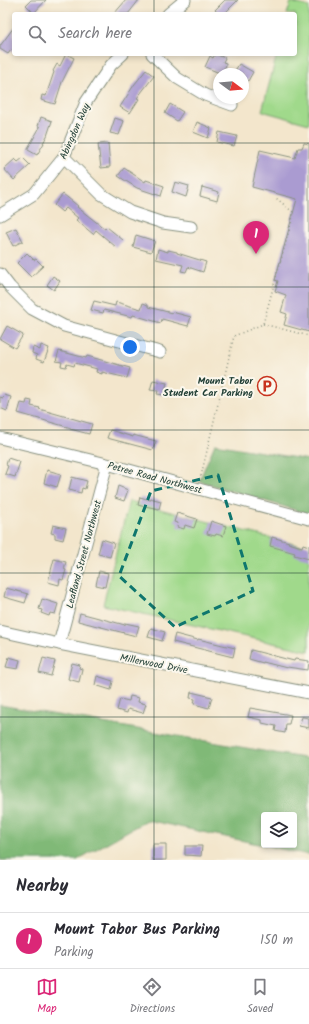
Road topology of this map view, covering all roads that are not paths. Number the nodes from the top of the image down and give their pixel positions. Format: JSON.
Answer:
{"nodes":[{"id":1,"x":185,"y":0,"type":"edge"},
{"id":2,"x":170,"y":12,"type":"edge"},
{"id":3,"x":121,"y":56,"type":"edge"},
{"id":4,"x":154,"y":56,"type":"edge"},
{"id":5,"x":232,"y":105,"type":"dead end"},
{"id":6,"x":64,"y":157,"type":"junction"},
{"id":7,"x":0,"y":215,"type":"edge"},
{"id":8,"x":191,"y":227,"type":"dead end"},
{"id":9,"x":0,"y":274,"type":"edge"},
{"id":10,"x":160,"y":352,"type":"dead end"},
{"id":11,"x":0,"y":438,"type":"edge"},
{"id":12,"x":106,"y":464,"type":"junction"},
{"id":13,"x":309,"y":520,"type":"edge"},
{"id":14,"x":0,"y":632,"type":"edge"},
{"id":15,"x":59,"y":644,"type":"junction"},
{"id":16,"x":309,"y":694,"type":"edge"}],
"edges":[{"from":1,"to":2,"type":"street"},
{"from":3,"to":6,"type":"street","name":"Abingdon Way"},
{"from":4,"to":5,"type":"street"},
{"from":6,"to":7,"type":"street","name":"Abingdon Way"},
{"from":6,"to":8,"type":"street"},
{"from":9,"to":10,"type":"street"},
{"from":11,"to":12,"type":"street","name":"Petree Road Northwest"},
{"from":12,"to":13,"type":"street","name":"Petree Road Northwest"},
{"from":12,"to":15,"type":"street","name":"Leafland Street Northwest"},
{"from":14,"to":15,"type":"street","name":"Millerwood Drive"},
{"from":15,"to":16,"type":"street","name":"Millerwood Drive"}]}
